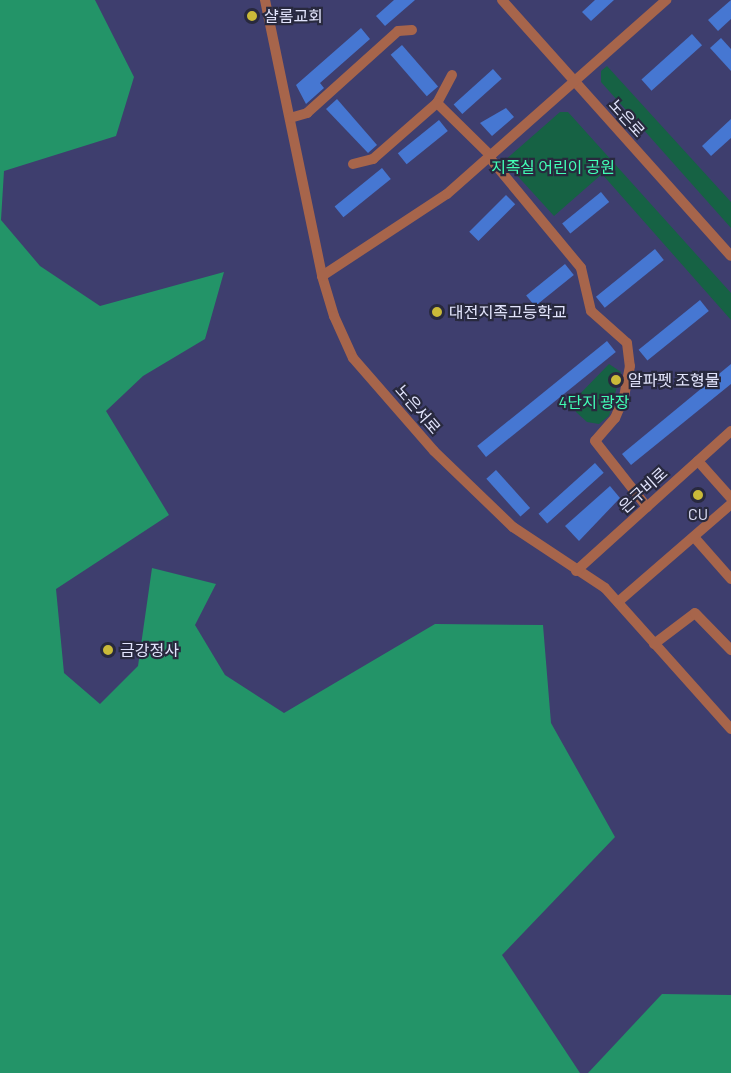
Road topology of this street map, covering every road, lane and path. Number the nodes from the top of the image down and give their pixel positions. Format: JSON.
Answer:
{"nodes":[{"id":1,"x":265,"y":0,"type":"edge"},
{"id":2,"x":502,"y":0,"type":"edge"},
{"id":3,"x":666,"y":0,"type":"edge"},
{"id":4,"x":412,"y":30,"type":"dead end"},
{"id":5,"x":452,"y":75,"type":"dead end"},
{"id":6,"x":575,"y":82,"type":"junction"},
{"id":7,"x":436,"y":103,"type":"junction"},
{"id":8,"x":290,"y":118,"type":"junction"},
{"id":9,"x":490,"y":157,"type":"junction"},
{"id":10,"x":353,"y":164,"type":"dead end"},
{"id":11,"x":731,"y":256,"type":"edge"},
{"id":12,"x":322,"y":276,"type":"junction"},
{"id":13,"x":731,"y":431,"type":"edge"},
{"id":14,"x":698,"y":461,"type":"junction"},
{"id":15,"x":731,"y":498,"type":"edge"},
{"id":16,"x":731,"y":504,"type":"edge"},
{"id":17,"x":647,"y":507,"type":"junction"},
{"id":18,"x":694,"y":537,"type":"junction"},
{"id":19,"x":576,"y":571,"type":"junction"},
{"id":20,"x":731,"y":579,"type":"edge"},
{"id":21,"x":618,"y":602,"type":"junction"},
{"id":22,"x":654,"y":644,"type":"junction"},
{"id":23,"x":731,"y":650,"type":"edge"},
{"id":24,"x":731,"y":729,"type":"edge"}],
"edges":[{"from":1,"to":8,"type":"street","name":"노은서로"},
{"from":2,"to":6,"type":"street","name":"노은로"},
{"from":3,"to":6,"type":"street"},
{"from":4,"to":8,"type":"street"},
{"from":5,"to":7,"type":"street"},
{"from":6,"to":9,"type":"street"},
{"from":6,"to":11,"type":"street","name":"노은로"},
{"from":7,"to":9,"type":"street"},
{"from":7,"to":10,"type":"street"},
{"from":8,"to":12,"type":"street","name":"노은서로"},
{"from":9,"to":12,"type":"street"},
{"from":9,"to":17,"type":"street"},
{"from":12,"to":19,"type":"street","name":"노은서로"},
{"from":13,"to":14,"type":"street","name":"은구비로"},
{"from":14,"to":15,"type":"street"},
{"from":14,"to":17,"type":"street","name":"은구비로"},
{"from":16,"to":18,"type":"street"},
{"from":17,"to":19,"type":"street","name":"은구비로"},
{"from":18,"to":20,"type":"street"},
{"from":18,"to":21,"type":"street"},
{"from":19,"to":21,"type":"street","name":"노은서로"},
{"from":21,"to":22,"type":"street","name":"노은서로"},
{"from":22,"to":23,"type":"street"},
{"from":22,"to":24,"type":"street","name":"노은서로"}]}
